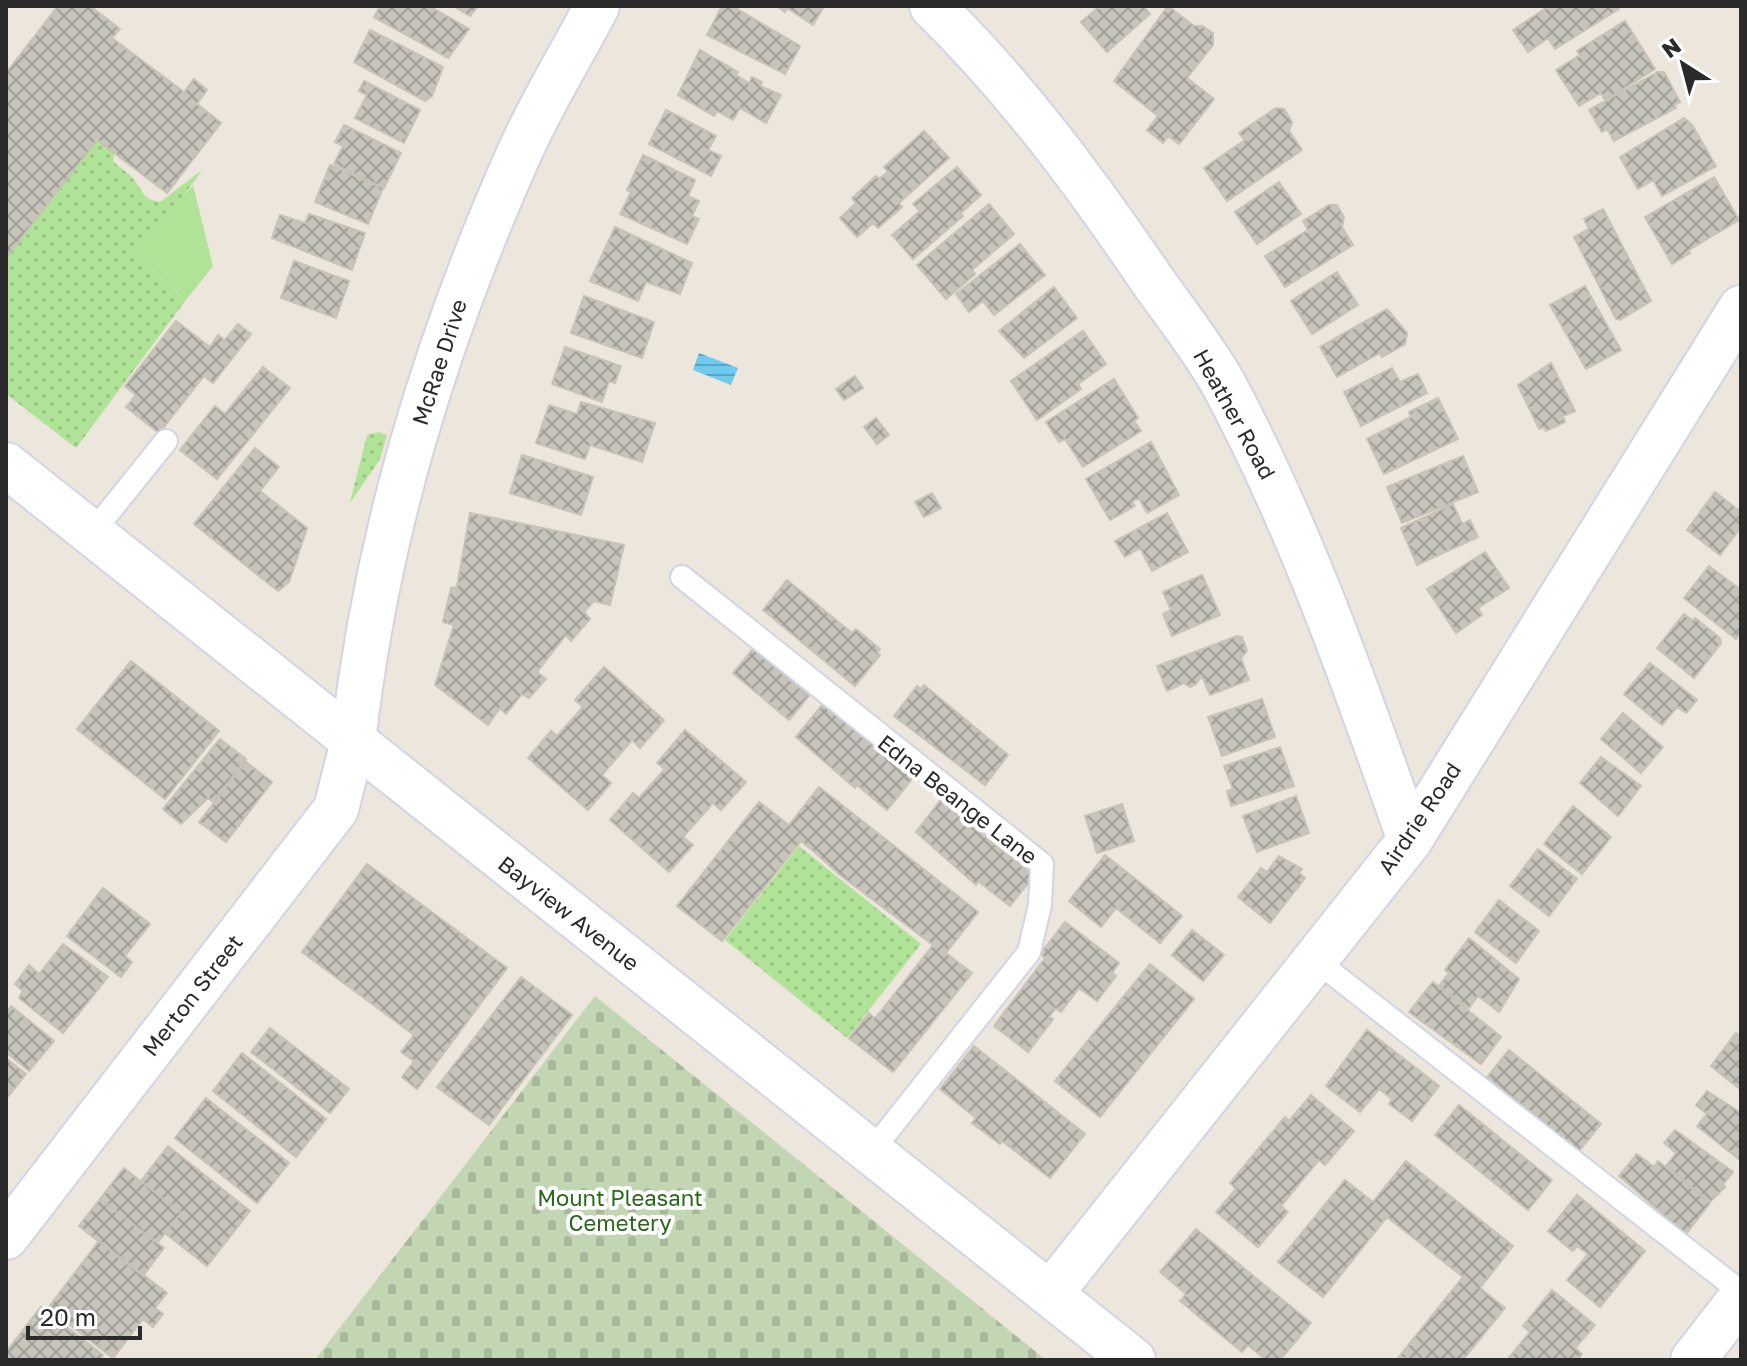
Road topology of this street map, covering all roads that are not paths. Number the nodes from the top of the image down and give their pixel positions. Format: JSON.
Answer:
{"nodes":[{"id":1,"x":597,"y":6,"type":"edge"},
{"id":2,"x":932,"y":6,"type":"edge"},
{"id":3,"x":1741,"y":308,"type":"edge"},
{"id":4,"x":166,"y":441,"type":"dead end"},
{"id":5,"x":6,"y":465,"type":"edge"},
{"id":6,"x":92,"y":533,"type":"junction"},
{"id":7,"x":682,"y":577,"type":"dead end"},
{"id":8,"x":353,"y":742,"type":"junction"},
{"id":9,"x":1410,"y":840,"type":"junction"},
{"id":10,"x":1314,"y":959,"type":"junction"},
{"id":11,"x":871,"y":1152,"type":"junction"},
{"id":12,"x":6,"y":1237,"type":"edge"},
{"id":13,"x":1741,"y":1292,"type":"edge"},
{"id":14,"x":1050,"y":1294,"type":"junction"},
{"id":15,"x":1741,"y":1298,"type":"edge"},
{"id":16,"x":1133,"y":1360,"type":"edge"},
{"id":17,"x":1693,"y":1360,"type":"edge"}],
"edges":[{"from":1,"to":8,"type":"street","name":"McRae Drive"},
{"from":2,"to":9,"type":"street","name":"Heather Road"},
{"from":3,"to":9,"type":"street","name":"Airdrie Road"},
{"from":4,"to":6,"type":"lane"},
{"from":5,"to":6,"type":"street","name":"Bayview Avenue"},
{"from":6,"to":8,"type":"street","name":"Bayview Avenue"},
{"from":7,"to":11,"type":"lane","name":"Edna Beange Lane"},
{"from":8,"to":11,"type":"street","name":"Bayview Avenue"},
{"from":8,"to":12,"type":"street","name":"Merton Street"},
{"from":9,"to":10,"type":"street","name":"Airdrie Road"},
{"from":10,"to":13,"type":"lane"},
{"from":10,"to":14,"type":"street","name":"Airdrie Road"},
{"from":11,"to":14,"type":"street","name":"Bayview Avenue"},
{"from":14,"to":16,"type":"street","name":"Bayview Avenue"},
{"from":15,"to":17,"type":"street"}]}
